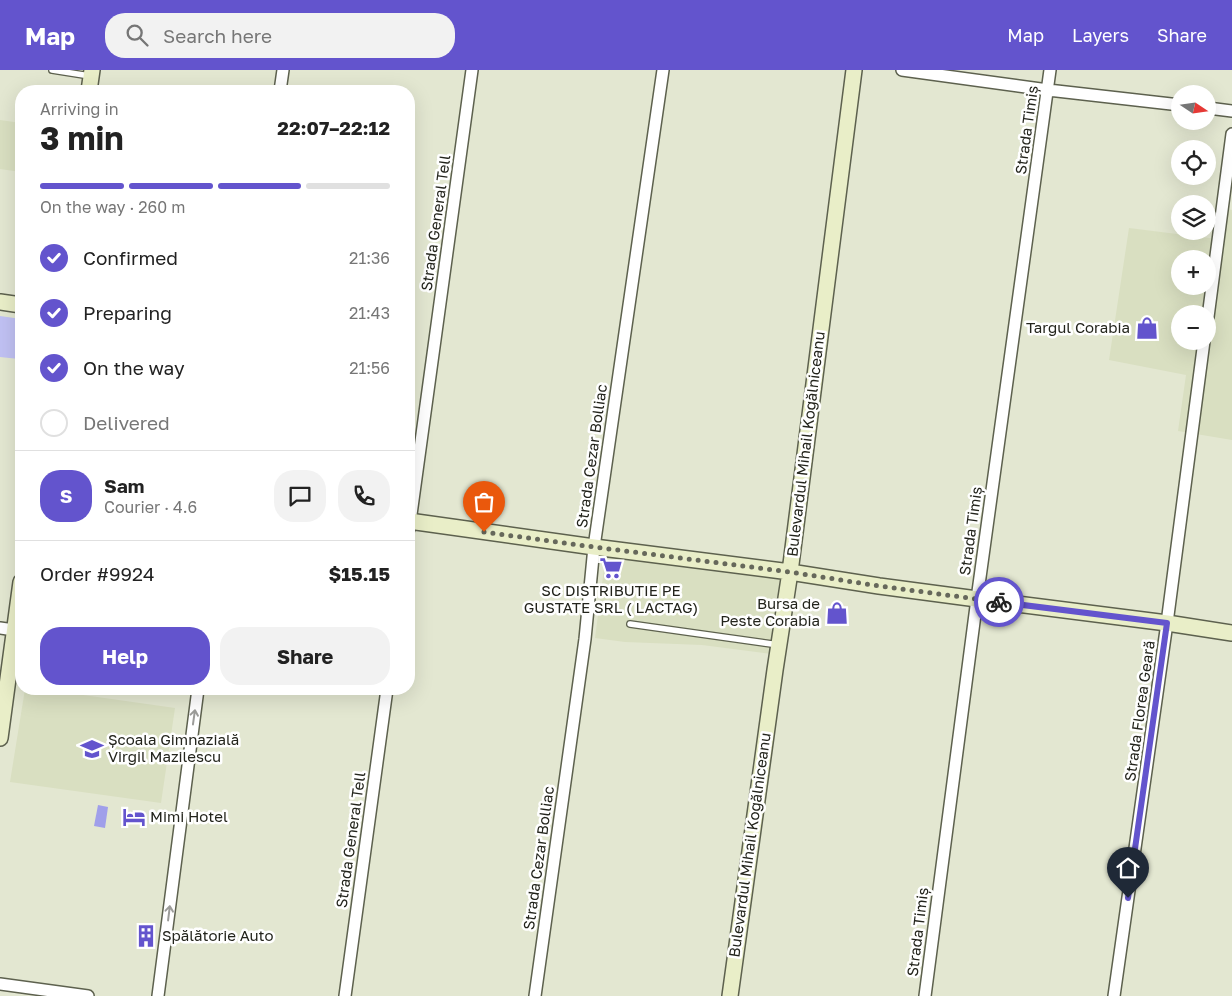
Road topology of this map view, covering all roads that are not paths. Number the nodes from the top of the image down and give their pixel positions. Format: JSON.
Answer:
{"nodes":[{"id":1,"x":52,"y":70,"type":"edge"},
{"id":2,"x":283,"y":70,"type":"edge"},
{"id":3,"x":472,"y":70,"type":"edge"},
{"id":4,"x":663,"y":70,"type":"edge"},
{"id":5,"x":854,"y":70,"type":"edge"},
{"id":6,"x":902,"y":70,"type":"edge"},
{"id":7,"x":1050,"y":70,"type":"edge"},
{"id":8,"x":92,"y":73,"type":"edge"},
{"id":9,"x":281,"y":85,"type":"edge"},
{"id":10,"x":1048,"y":90,"type":"junction"},
{"id":11,"x":1171,"y":104,"type":"edge"},
{"id":12,"x":1216,"y":109,"type":"edge"},
{"id":13,"x":1232,"y":111,"type":"edge"},
{"id":14,"x":1232,"y":134,"type":"edge"},
{"id":15,"x":0,"y":302,"type":"edge"},
{"id":16,"x":15,"y":305,"type":"edge"},
{"id":17,"x":1210,"y":305,"type":"edge"},
{"id":18,"x":1203,"y":350,"type":"edge"},
{"id":19,"x":415,"y":481,"type":"edge"},
{"id":20,"x":415,"y":525,"type":"edge"},
{"id":21,"x":594,"y":547,"type":"junction"},
{"id":22,"x":790,"y":572,"type":"junction"},
{"id":23,"x":977,"y":600,"type":"junction"},
{"id":24,"x":15,"y":602,"type":"edge"},
{"id":25,"x":1167,"y":623,"type":"junction"},
{"id":26,"x":630,"y":624,"type":"dead end"},
{"id":27,"x":7,"y":629,"type":"edge"},
{"id":28,"x":1232,"y":633,"type":"edge"},
{"id":29,"x":779,"y":645,"type":"junction"},
{"id":30,"x":197,"y":695,"type":"edge"},
{"id":31,"x":386,"y":695,"type":"edge"},
{"id":32,"x":0,"y":738,"type":"edge"},
{"id":33,"x":0,"y":984,"type":"edge"},
{"id":34,"x":88,"y":996,"type":"edge"},
{"id":35,"x":158,"y":996,"type":"edge"},
{"id":36,"x":345,"y":996,"type":"edge"},
{"id":37,"x":535,"y":996,"type":"edge"},
{"id":38,"x":730,"y":996,"type":"edge"},
{"id":39,"x":925,"y":996,"type":"edge"},
{"id":40,"x":1114,"y":996,"type":"edge"}],
"edges":[{"from":1,"to":8,"type":"lane"},
{"from":2,"to":9,"type":"street"},
{"from":3,"to":19,"type":"street","name":"Strada General Tell"},
{"from":4,"to":21,"type":"street","name":"Strada Cezar Bolliac"},
{"from":5,"to":22,"type":"street","name":"Bulevardul Mihail Kogălniceanu"},
{"from":6,"to":10,"type":"street"},
{"from":7,"to":10,"type":"street","name":"Strada Timiș"},
{"from":10,"to":11,"type":"street"},
{"from":10,"to":23,"type":"street","name":"Strada Timiș"},
{"from":12,"to":13,"type":"street"},
{"from":14,"to":17,"type":"street"},
{"from":15,"to":16,"type":"street"},
{"from":18,"to":25,"type":"street","name":"Strada Florea Geară"},
{"from":20,"to":21,"type":"street"},
{"from":21,"to":22,"type":"street"},
{"from":21,"to":37,"type":"street","name":"Strada Cezar Bolliac"},
{"from":22,"to":23,"type":"street"},
{"from":22,"to":29,"type":"street","name":"Bulevardul Mihail Kogălniceanu"},
{"from":23,"to":25,"type":"street"},
{"from":23,"to":39,"type":"street","name":"Strada Timiș"},
{"from":24,"to":27,"type":"street"},
{"from":25,"to":28,"type":"street"},
{"from":25,"to":40,"type":"street","name":"Strada Florea Geară"},
{"from":26,"to":29,"type":"lane"},
{"from":27,"to":32,"type":"street"},
{"from":29,"to":38,"type":"street","name":"Bulevardul Mihail Kogălniceanu"},
{"from":35,"to":30,"type":"street","one_way":true},
{"from":31,"to":36,"type":"street","name":"Strada General Tell"},
{"from":33,"to":34,"type":"street"}]}
